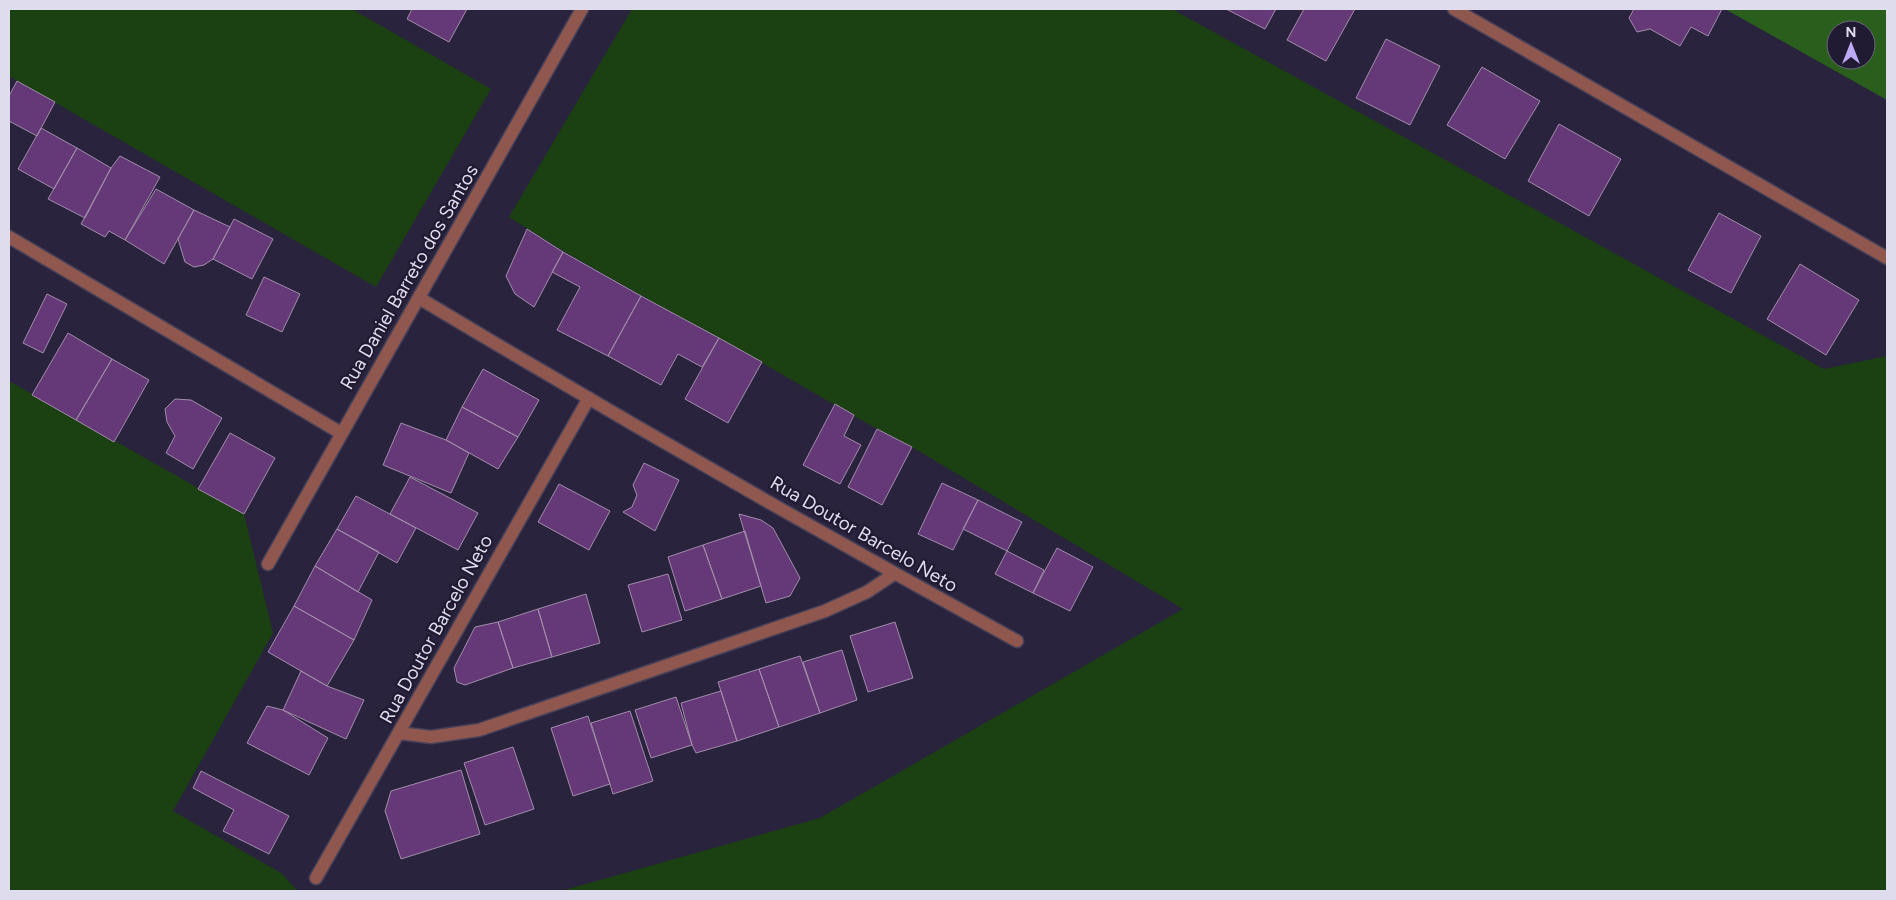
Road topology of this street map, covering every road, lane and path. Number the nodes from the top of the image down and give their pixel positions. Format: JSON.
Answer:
{"nodes":[{"id":1,"x":582,"y":9,"type":"edge"},
{"id":2,"x":1454,"y":9,"type":"edge"},
{"id":3,"x":9,"y":237,"type":"edge"},
{"id":4,"x":1887,"y":258,"type":"edge"},
{"id":5,"x":419,"y":298,"type":"junction"},
{"id":6,"x":589,"y":398,"type":"junction"},
{"id":7,"x":341,"y":433,"type":"junction"},
{"id":8,"x":268,"y":564,"type":"dead end"},
{"id":9,"x":894,"y":574,"type":"junction"},
{"id":10,"x":1017,"y":641,"type":"dead end"},
{"id":11,"x":399,"y":733,"type":"junction"},
{"id":12,"x":316,"y":878,"type":"dead end"}],
"edges":[{"from":1,"to":5,"type":"street","name":"Rua Daniel Barreto dos Santos"},
{"from":2,"to":4,"type":"street"},
{"from":3,"to":7,"type":"street"},
{"from":5,"to":6,"type":"street","name":"Rua Doutor Barcelo Neto"},
{"from":5,"to":7,"type":"street","name":"Rua Daniel Barreto dos Santos"},
{"from":6,"to":9,"type":"street","name":"Rua Doutor Barcelo Neto"},
{"from":6,"to":11,"type":"street","name":"Rua Doutor Barcelo Neto"},
{"from":7,"to":8,"type":"street","name":"Rua Daniel Barreto dos Santos"},
{"from":9,"to":10,"type":"street","name":"Rua Doutor Barcelo Neto"},
{"from":9,"to":11,"type":"street"},
{"from":11,"to":12,"type":"street","name":"Rua Doutor Barcelo Neto"}]}
